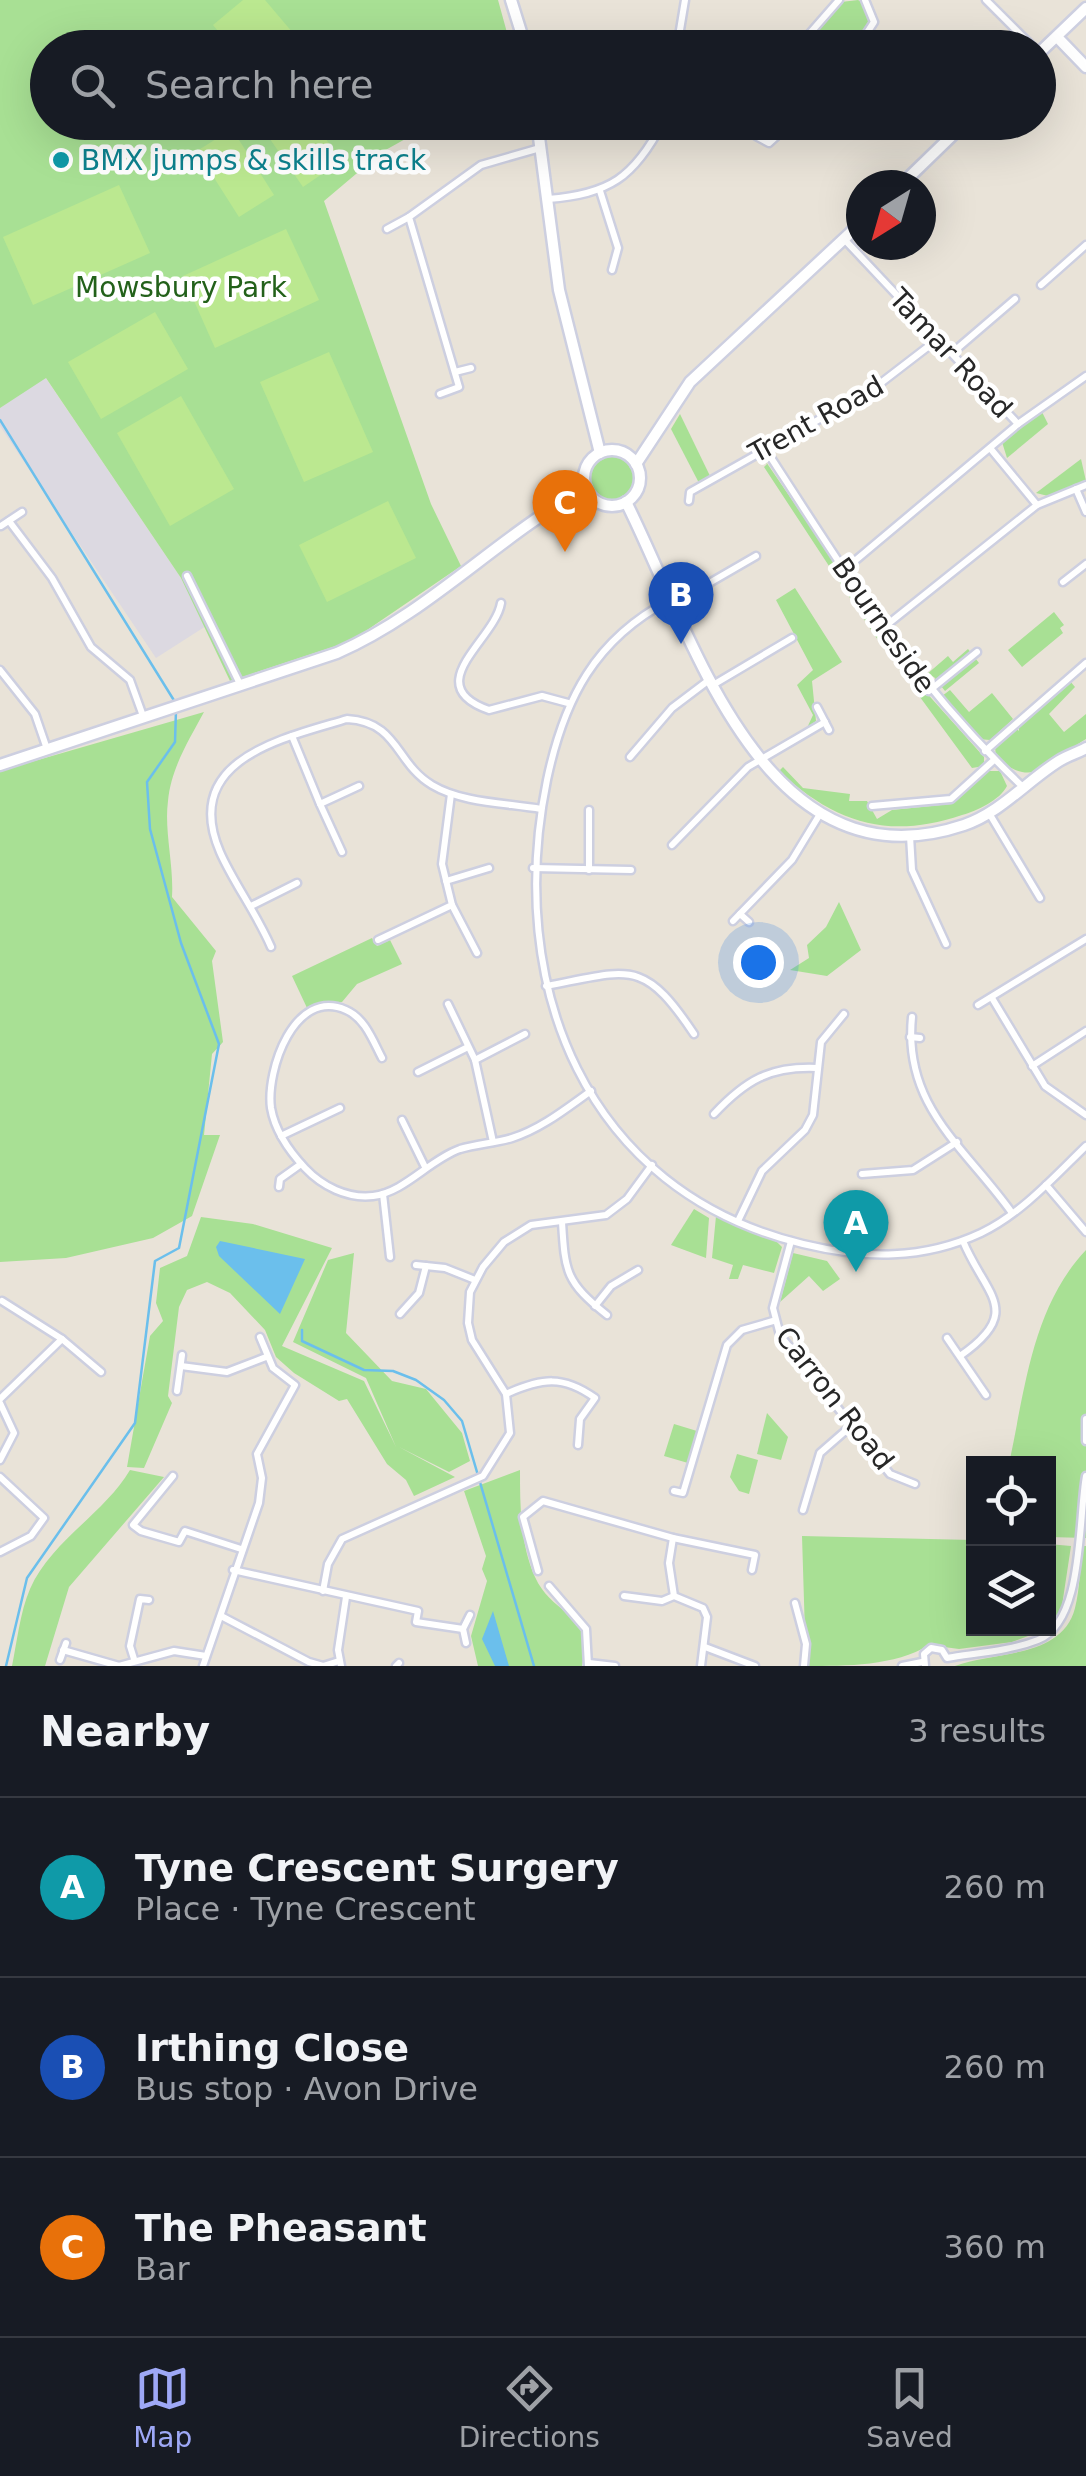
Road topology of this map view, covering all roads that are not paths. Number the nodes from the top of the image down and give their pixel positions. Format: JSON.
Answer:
{"nodes":[{"id":1,"x":511,"y":0,"type":"edge"},
{"id":2,"x":684,"y":0,"type":"edge"},
{"id":3,"x":839,"y":0,"type":"edge"},
{"id":4,"x":866,"y":0,"type":"edge"},
{"id":5,"x":986,"y":0,"type":"edge"},
{"id":6,"x":1086,"y":8,"type":"edge"},
{"id":7,"x":520,"y":30,"type":"edge"},
{"id":8,"x":680,"y":30,"type":"edge"},
{"id":9,"x":813,"y":30,"type":"edge"},
{"id":10,"x":869,"y":30,"type":"edge"},
{"id":11,"x":1016,"y":30,"type":"edge"},
{"id":12,"x":1056,"y":36,"type":"joint"},
{"id":13,"x":1086,"y":67,"type":"edge"},
{"id":14,"x":539,"y":140,"type":"edge"},
{"id":15,"x":652,"y":140,"type":"edge"},
{"id":16,"x":947,"y":140,"type":"edge"},
{"id":17,"x":540,"y":148,"type":"junction"},
{"id":18,"x":916,"y":170,"type":"edge"},
{"id":19,"x":600,"y":191,"type":"junction"},
{"id":20,"x":546,"y":200,"type":"junction"},
{"id":21,"x":409,"y":216,"type":"junction"},
{"id":22,"x":387,"y":229,"type":"dead end"},
{"id":23,"x":844,"y":239,"type":"joint"},
{"id":24,"x":1086,"y":245,"type":"edge"},
{"id":25,"x":612,"y":270,"type":"dead end"},
{"id":26,"x":1041,"y":285,"type":"dead end"},
{"id":27,"x":1015,"y":300,"type":"dead end"},
{"id":28,"x":938,"y":339,"type":"junction"},
{"id":29,"x":952,"y":353,"type":"junction"},
{"id":30,"x":471,"y":368,"type":"dead end"},
{"id":31,"x":455,"y":372,"type":"junction"},
{"id":32,"x":1086,"y":376,"type":"edge"},
{"id":33,"x":440,"y":394,"type":"dead end"},
{"id":34,"x":1018,"y":424,"type":"junction"},
{"id":35,"x":764,"y":447,"type":"junction"},
{"id":36,"x":990,"y":448,"type":"junction"},
{"id":37,"x":600,"y":453,"type":"junction"},
{"id":38,"x":636,"y":464,"type":"junction"},
{"id":39,"x":1086,"y":485,"type":"edge"},
{"id":40,"x":586,"y":488,"type":"junction"},
{"id":41,"x":1076,"y":489,"type":"junction"},
{"id":42,"x":687,"y":494,"type":"dead end"},
{"id":43,"x":626,"y":502,"type":"junction"},
{"id":44,"x":1037,"y":505,"type":"junction"},
{"id":45,"x":22,"y":512,"type":"dead end"},
{"id":46,"x":1086,"y":512,"type":"edge"},
{"id":47,"x":9,"y":521,"type":"junction"},
{"id":48,"x":1,"y":526,"type":"edge"},
{"id":49,"x":756,"y":556,"type":"dead end"},
{"id":50,"x":1086,"y":564,"type":"edge"},
{"id":51,"x":844,"y":570,"type":"junction"},
{"id":52,"x":186,"y":576,"type":"dead end"},
{"id":53,"x":1064,"y":582,"type":"dead end"},
{"id":54,"x":671,"y":602,"type":"junction"},
{"id":55,"x":501,"y":603,"type":"dead end"},
{"id":56,"x":884,"y":628,"type":"junction"},
{"id":57,"x":792,"y":638,"type":"dead end"},
{"id":58,"x":978,"y":652,"type":"dead end"},
{"id":59,"x":1086,"y":663,"type":"edge"},
{"id":60,"x":0,"y":670,"type":"edge"},
{"id":61,"x":711,"y":682,"type":"junction"},
{"id":62,"x":240,"y":684,"type":"junction"},
{"id":63,"x":929,"y":691,"type":"junction"},
{"id":64,"x":568,"y":703,"type":"junction"},
{"id":65,"x":816,"y":707,"type":"dead end"},
{"id":66,"x":142,"y":716,"type":"junction"},
{"id":67,"x":292,"y":736,"type":"junction"},
{"id":68,"x":47,"y":750,"type":"junction"},
{"id":69,"x":985,"y":751,"type":"junction"},
{"id":70,"x":1085,"y":752,"type":"edge"},
{"id":71,"x":630,"y":757,"type":"dead end"},
{"id":72,"x":761,"y":758,"type":"junction"},
{"id":73,"x":994,"y":760,"type":"junction"},
{"id":74,"x":0,"y":764,"type":"edge"},
{"id":75,"x":358,"y":786,"type":"dead end"},
{"id":76,"x":1023,"y":788,"type":"junction"},
{"id":77,"x":450,"y":794,"type":"junction"},
{"id":78,"x":320,"y":804,"type":"junction"},
{"id":79,"x":872,"y":806,"type":"dead end"},
{"id":80,"x":541,"y":810,"type":"junction"},
{"id":81,"x":589,"y":810,"type":"dead end"},
{"id":82,"x":989,"y":813,"type":"junction"},
{"id":83,"x":820,"y":814,"type":"junction"},
{"id":84,"x":910,"y":836,"type":"junction"},
{"id":85,"x":672,"y":845,"type":"dead end"},
{"id":86,"x":342,"y":852,"type":"dead end"},
{"id":87,"x":489,"y":868,"type":"dead end"},
{"id":88,"x":533,"y":868,"type":"junction"},
{"id":89,"x":589,"y":870,"type":"junction"},
{"id":90,"x":631,"y":870,"type":"dead end"},
{"id":91,"x":446,"y":882,"type":"junction"},
{"id":92,"x":297,"y":883,"type":"dead end"},
{"id":93,"x":1040,"y":898,"type":"dead end"},
{"id":94,"x":253,"y":905,"type":"junction"},
{"id":95,"x":452,"y":905,"type":"junction"},
{"id":96,"x":740,"y":914,"type":"junction"},
{"id":97,"x":734,"y":922,"type":"dead end"},
{"id":98,"x":749,"y":922,"type":"dead end"},
{"id":99,"x":1086,"y":939,"type":"edge"},
{"id":100,"x":378,"y":940,"type":"dead end"},
{"id":101,"x":946,"y":944,"type":"dead end"},
{"id":102,"x":272,"y":947,"type":"dead end"},
{"id":103,"x":477,"y":953,"type":"dead end"},
{"id":104,"x":546,"y":986,"type":"junction"},
{"id":105,"x":992,"y":998,"type":"junction"},
{"id":106,"x":448,"y":1004,"type":"dead end"},
{"id":107,"x":978,"y":1005,"type":"dead end"},
{"id":108,"x":844,"y":1014,"type":"dead end"},
{"id":109,"x":912,"y":1018,"type":"dead end"},
{"id":110,"x":1086,"y":1031,"type":"edge"},
{"id":111,"x":525,"y":1034,"type":"dead end"},
{"id":112,"x":694,"y":1034,"type":"dead end"},
{"id":113,"x":910,"y":1037,"type":"junction"},
{"id":114,"x":920,"y":1038,"type":"dead end"},
{"id":115,"x":468,"y":1047,"type":"junction"},
{"id":116,"x":382,"y":1058,"type":"dead end"},
{"id":117,"x":475,"y":1060,"type":"junction"},
{"id":118,"x":1032,"y":1066,"type":"junction"},
{"id":119,"x":818,"y":1068,"type":"junction"},
{"id":120,"x":418,"y":1072,"type":"dead end"},
{"id":121,"x":591,"y":1091,"type":"junction"},
{"id":122,"x":340,"y":1108,"type":"dead end"},
{"id":123,"x":714,"y":1114,"type":"dead end"},
{"id":124,"x":1086,"y":1115,"type":"edge"},
{"id":125,"x":402,"y":1120,"type":"dead end"},
{"id":126,"x":281,"y":1136,"type":"junction"},
{"id":127,"x":493,"y":1142,"type":"junction"},
{"id":128,"x":956,"y":1142,"type":"junction"},
{"id":129,"x":1086,"y":1146,"type":"edge"},
{"id":130,"x":301,"y":1164,"type":"junction"},
{"id":131,"x":652,"y":1165,"type":"junction"},
{"id":132,"x":425,"y":1167,"type":"junction"},
{"id":133,"x":862,"y":1174,"type":"dead end"},
{"id":134,"x":278,"y":1179,"type":"dead end"},
{"id":135,"x":1046,"y":1185,"type":"junction"},
{"id":136,"x":383,"y":1194,"type":"junction"},
{"id":137,"x":1012,"y":1214,"type":"junction"},
{"id":138,"x":738,"y":1221,"type":"junction"},
{"id":139,"x":562,"y":1222,"type":"junction"},
{"id":140,"x":1086,"y":1232,"type":"edge"},
{"id":141,"x":791,"y":1241,"type":"junction"},
{"id":142,"x":963,"y":1241,"type":"junction"},
{"id":143,"x":390,"y":1257,"type":"dead end"},
{"id":144,"x":416,"y":1265,"type":"dead end"},
{"id":145,"x":426,"y":1266,"type":"junction"},
{"id":146,"x":638,"y":1270,"type":"dead end"},
{"id":147,"x":474,"y":1280,"type":"junction"},
{"id":148,"x":2,"y":1301,"type":"edge"},
{"id":149,"x":596,"y":1306,"type":"junction"},
{"id":150,"x":400,"y":1314,"type":"dead end"},
{"id":151,"x":607,"y":1315,"type":"dead end"},
{"id":152,"x":773,"y":1321,"type":"junction"},
{"id":153,"x":260,"y":1336,"type":"dead end"},
{"id":154,"x":948,"y":1338,"type":"dead end"},
{"id":155,"x":62,"y":1339,"type":"junction"},
{"id":156,"x":182,"y":1354,"type":"dead end"},
{"id":157,"x":960,"y":1356,"type":"junction"},
{"id":158,"x":266,"y":1357,"type":"junction"},
{"id":159,"x":180,"y":1366,"type":"junction"},
{"id":160,"x":101,"y":1372,"type":"dead end"},
{"id":161,"x":177,"y":1391,"type":"dead end"},
{"id":162,"x":980,"y":1392,"type":"dead end"},
{"id":163,"x":506,"y":1394,"type":"junction"},
{"id":164,"x":0,"y":1401,"type":"edge"},
{"id":165,"x":1086,"y":1419,"type":"edge"},
{"id":166,"x":851,"y":1426,"type":"junction"},
{"id":167,"x":1086,"y":1441,"type":"edge"},
{"id":168,"x":578,"y":1445,"type":"dead end"},
{"id":169,"x":0,"y":1460,"type":"edge"},
{"id":170,"x":173,"y":1476,"type":"dead end"},
{"id":171,"x":1086,"y":1476,"type":"edge"},
{"id":172,"x":0,"y":1477,"type":"edge"},
{"id":173,"x":914,"y":1484,"type":"dead end"},
{"id":174,"x":674,"y":1490,"type":"dead end"},
{"id":175,"x":802,"y":1510,"type":"dead end"},
{"id":176,"x":674,"y":1538,"type":"junction"},
{"id":177,"x":241,"y":1549,"type":"junction"},
{"id":178,"x":0,"y":1552,"type":"edge"},
{"id":179,"x":233,"y":1570,"type":"junction"},
{"id":180,"x":752,"y":1570,"type":"dead end"},
{"id":181,"x":538,"y":1571,"type":"dead end"},
{"id":182,"x":549,"y":1586,"type":"dead end"},
{"id":183,"x":323,"y":1591,"type":"junction"},
{"id":184,"x":624,"y":1596,"type":"dead end"},
{"id":185,"x":674,"y":1596,"type":"junction"},
{"id":186,"x":346,"y":1597,"type":"junction"},
{"id":187,"x":149,"y":1600,"type":"dead end"},
{"id":188,"x":795,"y":1604,"type":"dead end"},
{"id":189,"x":470,"y":1615,"type":"dead end"},
{"id":190,"x":223,"y":1617,"type":"junction"},
{"id":191,"x":463,"y":1629,"type":"junction"},
{"id":192,"x":466,"y":1643,"type":"dead end"},
{"id":193,"x":705,"y":1647,"type":"junction"},
{"id":194,"x":206,"y":1656,"type":"junction"},
{"id":195,"x":134,"y":1659,"type":"junction"},
{"id":196,"x":60,"y":1660,"type":"dead end"},
{"id":197,"x":946,"y":1662,"type":"edge"},
{"id":198,"x":340,"y":1664,"type":"edge"},
{"id":199,"x":924,"y":1664,"type":"edge"},
{"id":200,"x":588,"y":1665,"type":"edge"},
{"id":201,"x":204,"y":1666,"type":"edge"},
{"id":202,"x":615,"y":1666,"type":"edge"},
{"id":203,"x":701,"y":1666,"type":"edge"},
{"id":204,"x":755,"y":1666,"type":"edge"},
{"id":205,"x":804,"y":1666,"type":"edge"},
{"id":206,"x":902,"y":1666,"type":"edge"}],
"edges":[{"from":1,"to":7,"type":"main road"},
{"from":2,"to":8,"type":"street"},
{"from":3,"to":9,"type":"street"},
{"from":4,"to":10,"type":"street"},
{"from":5,"to":11,"type":"street"},
{"from":6,"to":12,"type":"main road"},
{"from":12,"to":13,"type":"main road"},
{"from":14,"to":17,"type":"main road"},
{"from":15,"to":19,"type":"street"},
{"from":16,"to":18,"type":"main road"},
{"from":17,"to":20,"type":"main road"},
{"from":17,"to":21,"type":"street"},
{"from":19,"to":20,"type":"street"},
{"from":19,"to":25,"type":"street"},
{"from":20,"to":37,"type":"main road"},
{"from":21,"to":22,"type":"street"},
{"from":21,"to":31,"type":"street"},
{"from":23,"to":28,"type":"street","name":"Tamar Road"},
{"from":23,"to":38,"type":"main road"},
{"from":24,"to":26,"type":"street"},
{"from":27,"to":29,"type":"street"},
{"from":28,"to":29,"type":"street","name":"Tamar Road"},
{"from":28,"to":35,"type":"street","name":"Trent Road"},
{"from":29,"to":34,"type":"street","name":"Tamar Road"},
{"from":30,"to":31,"type":"street"},
{"from":31,"to":33,"type":"street"},
{"from":32,"to":34,"type":"street"},
{"from":34,"to":36,"type":"street"},
{"from":35,"to":42,"type":"street","name":"Trent Road"},
{"from":35,"to":51,"type":"street","name":"Bourneside"},
{"from":36,"to":44,"type":"street"},
{"from":36,"to":51,"type":"street"},
{"from":37,"to":38,"type":"main road"},
{"from":37,"to":40,"type":"main road"},
{"from":38,"to":43,"type":"main road"},
{"from":39,"to":41,"type":"street"},
{"from":40,"to":43,"type":"main road"},
{"from":40,"to":62,"type":"main road"},
{"from":41,"to":44,"type":"street"},
{"from":41,"to":46,"type":"street"},
{"from":43,"to":54,"type":"main road"},
{"from":44,"to":56,"type":"street"},
{"from":45,"to":47,"type":"street"},
{"from":47,"to":48,"type":"street"},
{"from":47,"to":66,"type":"street"},
{"from":49,"to":54,"type":"street"},
{"from":50,"to":53,"type":"street"},
{"from":51,"to":56,"type":"street","name":"Bourneside"},
{"from":52,"to":62,"type":"street"},
{"from":54,"to":61,"type":"main road"},
{"from":54,"to":64,"type":"street"},
{"from":55,"to":64,"type":"street"},
{"from":56,"to":63,"type":"street","name":"Bourneside"},
{"from":57,"to":61,"type":"street"},
{"from":58,"to":63,"type":"street"},
{"from":59,"to":69,"type":"street"},
{"from":60,"to":68,"type":"street"},
{"from":61,"to":71,"type":"street"},
{"from":61,"to":72,"type":"main road"},
{"from":62,"to":66,"type":"main road"},
{"from":63,"to":69,"type":"street","name":"Bourneside"},
{"from":64,"to":80,"type":"street"},
{"from":65,"to":72,"type":"street"},
{"from":66,"to":68,"type":"main road"},
{"from":67,"to":77,"type":"street"},
{"from":67,"to":78,"type":"street"},
{"from":67,"to":94,"type":"street"},
{"from":68,"to":74,"type":"main road"},
{"from":69,"to":73,"type":"street","name":"Bourneside"},
{"from":70,"to":76,"type":"main road"},
{"from":72,"to":83,"type":"main road"},
{"from":72,"to":85,"type":"street"},
{"from":73,"to":76,"type":"street","name":"Bourneside"},
{"from":73,"to":79,"type":"street"},
{"from":75,"to":78,"type":"street"},
{"from":76,"to":82,"type":"main road"},
{"from":77,"to":80,"type":"street"},
{"from":77,"to":91,"type":"street"},
{"from":78,"to":86,"type":"street"},
{"from":80,"to":88,"type":"street"},
{"from":81,"to":89,"type":"street"},
{"from":82,"to":84,"type":"main road"},
{"from":82,"to":93,"type":"street"},
{"from":83,"to":84,"type":"main road"},
{"from":83,"to":96,"type":"street"},
{"from":84,"to":101,"type":"street"},
{"from":87,"to":91,"type":"street"},
{"from":88,"to":89,"type":"street"},
{"from":88,"to":104,"type":"street"},
{"from":89,"to":90,"type":"street"},
{"from":91,"to":95,"type":"street"},
{"from":92,"to":94,"type":"street"},
{"from":94,"to":102,"type":"street"},
{"from":95,"to":100,"type":"street"},
{"from":95,"to":103,"type":"street"},
{"from":96,"to":97,"type":"street"},
{"from":96,"to":98,"type":"street"},
{"from":99,"to":105,"type":"street"},
{"from":104,"to":112,"type":"street"},
{"from":104,"to":121,"type":"street"},
{"from":105,"to":107,"type":"street"},
{"from":105,"to":118,"type":"street"},
{"from":106,"to":115,"type":"street"},
{"from":108,"to":119,"type":"street"},
{"from":109,"to":113,"type":"street"},
{"from":110,"to":118,"type":"street"},
{"from":111,"to":117,"type":"street"},
{"from":113,"to":114,"type":"street"},
{"from":113,"to":128,"type":"street"},
{"from":115,"to":117,"type":"street"},
{"from":115,"to":120,"type":"street"},
{"from":116,"to":126,"type":"street"},
{"from":117,"to":127,"type":"street"},
{"from":118,"to":124,"type":"street"},
{"from":119,"to":123,"type":"street"},
{"from":119,"to":138,"type":"street"},
{"from":121,"to":127,"type":"street"},
{"from":121,"to":131,"type":"street"},
{"from":122,"to":126,"type":"street"},
{"from":125,"to":132,"type":"street"},
{"from":126,"to":130,"type":"street"},
{"from":127,"to":132,"type":"street"},
{"from":128,"to":133,"type":"street"},
{"from":128,"to":137,"type":"street"},
{"from":129,"to":135,"type":"street"},
{"from":130,"to":134,"type":"street"},
{"from":130,"to":136,"type":"street"},
{"from":131,"to":138,"type":"street"},
{"from":131,"to":139,"type":"street"},
{"from":132,"to":136,"type":"street"},
{"from":135,"to":137,"type":"street"},
{"from":135,"to":140,"type":"street"},
{"from":136,"to":143,"type":"street"},
{"from":137,"to":142,"type":"street"},
{"from":138,"to":141,"type":"street"},
{"from":139,"to":147,"type":"street"},
{"from":139,"to":149,"type":"street"},
{"from":141,"to":142,"type":"street"},
{"from":141,"to":152,"type":"street","name":"Carron Road"},
{"from":142,"to":157,"type":"street"},
{"from":144,"to":145,"type":"street"},
{"from":145,"to":147,"type":"street"},
{"from":145,"to":150,"type":"street"},
{"from":146,"to":149,"type":"street"},
{"from":147,"to":163,"type":"street"},
{"from":148,"to":155,"type":"street"},
{"from":149,"to":151,"type":"street"},
{"from":152,"to":166,"type":"street","name":"Carron Road"},
{"from":152,"to":174,"type":"street"},
{"from":153,"to":158,"type":"street"},
{"from":154,"to":157,"type":"street"},
{"from":155,"to":160,"type":"street"},
{"from":155,"to":164,"type":"street"},
{"from":156,"to":159,"type":"street"},
{"from":157,"to":162,"type":"street"},
{"from":158,"to":159,"type":"street"},
{"from":158,"to":177,"type":"street"},
{"from":159,"to":161,"type":"street"},
{"from":163,"to":168,"type":"street"},
{"from":163,"to":183,"type":"street"},
{"from":164,"to":169,"type":"street"},
{"from":165,"to":167,"type":"street"},
{"from":166,"to":173,"type":"street","name":"Carron Road"},
{"from":166,"to":175,"type":"street"},
{"from":170,"to":177,"type":"street"},
{"from":171,"to":197,"type":"street"},
{"from":172,"to":178,"type":"street"},
{"from":176,"to":180,"type":"street"},
{"from":176,"to":181,"type":"street"},
{"from":176,"to":185,"type":"street"},
{"from":177,"to":179,"type":"street"},
{"from":179,"to":183,"type":"street"},
{"from":179,"to":190,"type":"street"},
{"from":182,"to":200,"type":"street"},
{"from":183,"to":186,"type":"street"},
{"from":184,"to":185,"type":"street"},
{"from":185,"to":193,"type":"street"},
{"from":186,"to":191,"type":"street"},
{"from":186,"to":198,"type":"street"},
{"from":187,"to":195,"type":"street"},
{"from":188,"to":205,"type":"street"},
{"from":189,"to":191,"type":"street"},
{"from":190,"to":194,"type":"street"},
{"from":190,"to":198,"type":"street"},
{"from":191,"to":192,"type":"street"},
{"from":193,"to":203,"type":"street"},
{"from":193,"to":204,"type":"street"},
{"from":194,"to":195,"type":"street"},
{"from":194,"to":201,"type":"street"},
{"from":195,"to":196,"type":"street"},
{"from":197,"to":199,"type":"street"},
{"from":199,"to":206,"type":"street"},
{"from":200,"to":202,"type":"street"}]}
